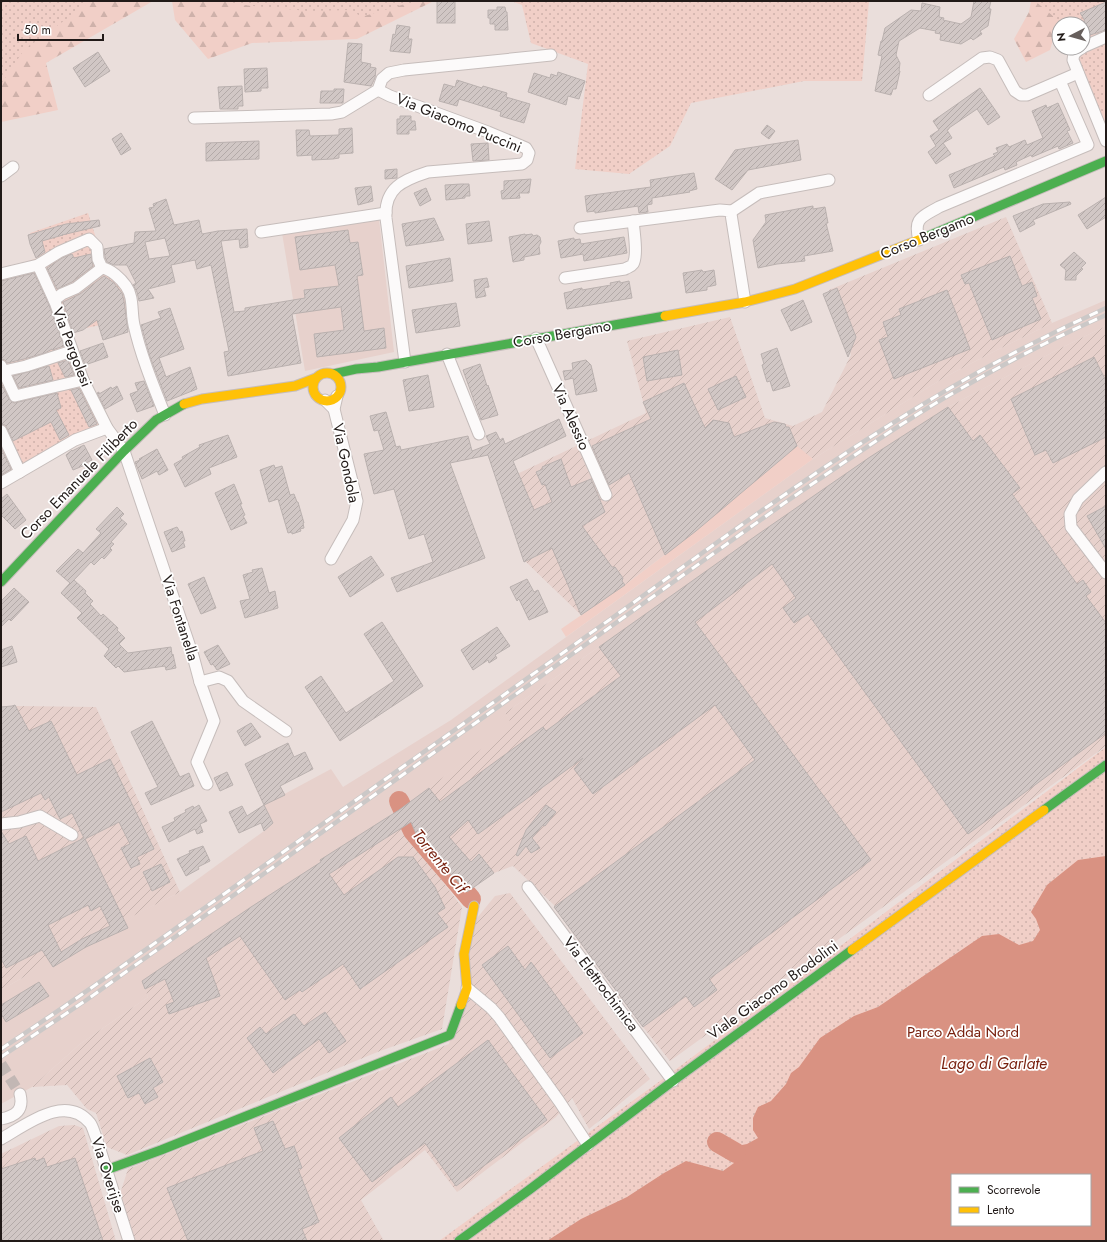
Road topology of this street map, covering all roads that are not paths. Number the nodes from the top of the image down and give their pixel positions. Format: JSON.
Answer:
{"nodes":[{"id":1,"x":1106,"y":37,"type":"edge"},
{"id":2,"x":1091,"y":44,"type":"edge"},
{"id":3,"x":551,"y":55,"type":"dead end"},
{"id":4,"x":1073,"y":56,"type":"edge"},
{"id":5,"x":1078,"y":73,"type":"junction"},
{"id":6,"x":1060,"y":81,"type":"junction"},
{"id":7,"x":378,"y":90,"type":"junction"},
{"id":8,"x":929,"y":95,"type":"dead end"},
{"id":9,"x":194,"y":118,"type":"dead end"},
{"id":10,"x":1106,"y":141,"type":"edge"},
{"id":11,"x":1106,"y":161,"type":"edge"},
{"id":12,"x":13,"y":168,"type":"dead end"},
{"id":13,"x":1,"y":176,"type":"edge"},
{"id":14,"x":829,"y":180,"type":"dead end"},
{"id":15,"x":732,"y":211,"type":"junction"},
{"id":16,"x":386,"y":213,"type":"junction"},
{"id":17,"x":633,"y":221,"type":"junction"},
{"id":18,"x":580,"y":228,"type":"dead end"},
{"id":19,"x":261,"y":232,"type":"dead end"},
{"id":20,"x":919,"y":240,"type":"junction"},
{"id":21,"x":38,"y":265,"type":"junction"},
{"id":22,"x":102,"y":268,"type":"junction"},
{"id":23,"x":1,"y":274,"type":"edge"},
{"id":24,"x":565,"y":278,"type":"dead end"},
{"id":25,"x":54,"y":300,"type":"junction"},
{"id":26,"x":745,"y":302,"type":"junction"},
{"id":27,"x":536,"y":338,"type":"junction"},
{"id":28,"x":72,"y":350,"type":"junction"},
{"id":29,"x":447,"y":354,"type":"junction"},
{"id":30,"x":405,"y":362,"type":"junction"},
{"id":31,"x":378,"y":367,"type":"junction"},
{"id":32,"x":3,"y":369,"type":"edge"},
{"id":33,"x":333,"y":374,"type":"junction"},
{"id":34,"x":316,"y":378,"type":"junction"},
{"id":35,"x":83,"y":380,"type":"junction"},
{"id":36,"x":295,"y":386,"type":"junction"},
{"id":37,"x":339,"y":391,"type":"junction"},
{"id":38,"x":321,"y":398,"type":"junction"},
{"id":39,"x":334,"y":409,"type":"junction"},
{"id":40,"x":165,"y":415,"type":"junction"},
{"id":41,"x":107,"y":428,"type":"junction"},
{"id":42,"x":1,"y":431,"type":"edge"},
{"id":43,"x":479,"y":434,"type":"dead end"},
{"id":44,"x":124,"y":451,"type":"junction"},
{"id":45,"x":20,"y":472,"type":"junction"},
{"id":46,"x":1106,"y":472,"type":"edge"},
{"id":47,"x":1,"y":483,"type":"edge"},
{"id":48,"x":606,"y":495,"type":"dead end"},
{"id":49,"x":331,"y":559,"type":"dead end"},
{"id":50,"x":1106,"y":573,"type":"edge"},
{"id":51,"x":1,"y":582,"type":"edge"},
{"id":52,"x":200,"y":682,"type":"junction"},
{"id":53,"x":286,"y":731,"type":"dead end"},
{"id":54,"x":1106,"y":765,"type":"edge"},
{"id":55,"x":207,"y":784,"type":"dead end"},
{"id":56,"x":1,"y":824,"type":"edge"},
{"id":57,"x":72,"y":835,"type":"dead end"},
{"id":58,"x":528,"y":887,"type":"dead end"},
{"id":59,"x":474,"y":906,"type":"dead end"},
{"id":60,"x":467,"y":988,"type":"junction"},
{"id":61,"x":673,"y":1081,"type":"junction"},
{"id":62,"x":20,"y":1094,"type":"tunnel mouth"},
{"id":63,"x":1,"y":1119,"type":"edge"},
{"id":64,"x":1,"y":1139,"type":"edge"},
{"id":65,"x":588,"y":1145,"type":"junction"},
{"id":66,"x":106,"y":1170,"type":"junction"},
{"id":67,"x":129,"y":1241,"type":"edge"},
{"id":68,"x":459,"y":1241,"type":"edge"}],
"edges":[{"from":1,"to":2,"type":"street"},
{"from":3,"to":7,"type":"street"},
{"from":4,"to":5,"type":"street"},
{"from":5,"to":6,"type":"street"},
{"from":5,"to":10,"type":"street"},
{"from":6,"to":8,"type":"street"},
{"from":6,"to":20,"type":"street"},
{"from":7,"to":9,"type":"street"},
{"from":7,"to":16,"type":"street","name":"Via Giacomo Puccini"},
{"from":11,"to":20,"type":"main road","name":"Corso Bergamo"},
{"from":12,"to":13,"type":"street"},
{"from":14,"to":15,"type":"street"},
{"from":15,"to":17,"type":"street"},
{"from":15,"to":26,"type":"street"},
{"from":16,"to":19,"type":"street"},
{"from":16,"to":30,"type":"street","name":"Via Giacomo Puccini"},
{"from":17,"to":18,"type":"street"},
{"from":17,"to":24,"type":"street"},
{"from":20,"to":26,"type":"main road","name":"Corso Bergamo"},
{"from":21,"to":22,"type":"street"},
{"from":21,"to":23,"type":"street"},
{"from":21,"to":25,"type":"street","name":"Via Pergolesi"},
{"from":22,"to":25,"type":"street"},
{"from":22,"to":40,"type":"street"},
{"from":25,"to":28,"type":"street","name":"Via Pergolesi"},
{"from":26,"to":27,"type":"main road","name":"Corso Bergamo"},
{"from":27,"to":29,"type":"main road","name":"Corso Bergamo"},
{"from":27,"to":48,"type":"street","name":"Via Alessio"},
{"from":28,"to":32,"type":"street"},
{"from":28,"to":35,"type":"street","name":"Via Pergolesi"},
{"from":29,"to":30,"type":"main road","name":"Corso Bergamo"},
{"from":29,"to":43,"type":"street"},
{"from":30,"to":31,"type":"main road","name":"Corso Bergamo"},
{"from":31,"to":33,"type":"main road","name":"Corso Bergamo"},
{"from":31,"to":37,"type":"main road","name":"Corso Bergamo"},
{"from":32,"to":35,"type":"street"},
{"from":33,"to":34,"type":"main road"},
{"from":33,"to":37,"type":"main road"},
{"from":34,"to":36,"type":"main road"},
{"from":34,"to":38,"type":"main road"},
{"from":35,"to":41,"type":"street","name":"Via Pergolesi"},
{"from":36,"to":38,"type":"main road"},
{"from":36,"to":40,"type":"main road","name":"Corso Emanuele Filiberto"},
{"from":37,"to":38,"type":"main road"},
{"from":37,"to":39,"type":"street","name":"Via Gondola"},
{"from":38,"to":39,"type":"street","name":"Via Gondola"},
{"from":39,"to":49,"type":"street","name":"Via Gondola"},
{"from":40,"to":44,"type":"main road","name":"Corso Emanuele Filiberto"},
{"from":41,"to":44,"type":"street","name":"Via Pergolesi"},
{"from":41,"to":45,"type":"street"},
{"from":42,"to":45,"type":"street"},
{"from":44,"to":51,"type":"main road","name":"Corso Emanuele Filiberto"},
{"from":44,"to":52,"type":"street","name":"Via Fontanella"},
{"from":45,"to":47,"type":"street"},
{"from":46,"to":50,"type":"street"},
{"from":52,"to":53,"type":"street"},
{"from":52,"to":55,"type":"street","name":"Via Fontanella"},
{"from":54,"to":61,"type":"main road","name":"Viale Giacomo Brodolini"},
{"from":56,"to":57,"type":"street"},
{"from":58,"to":61,"type":"street","name":"Via Elettrochimica"},
{"from":59,"to":60,"type":"main road"},
{"from":60,"to":65,"type":"street"},
{"from":60,"to":66,"type":"main road"},
{"from":61,"to":65,"type":"main road","name":"Viale Giacomo Brodolini"},
{"from":62,"to":63,"type":"street"},
{"from":64,"to":66,"type":"street","name":"Via Overijse"},
{"from":65,"to":68,"type":"main road","name":"Viale Giacomo Brodolini"},
{"from":66,"to":67,"type":"street","name":"Via Overijse"}]}
